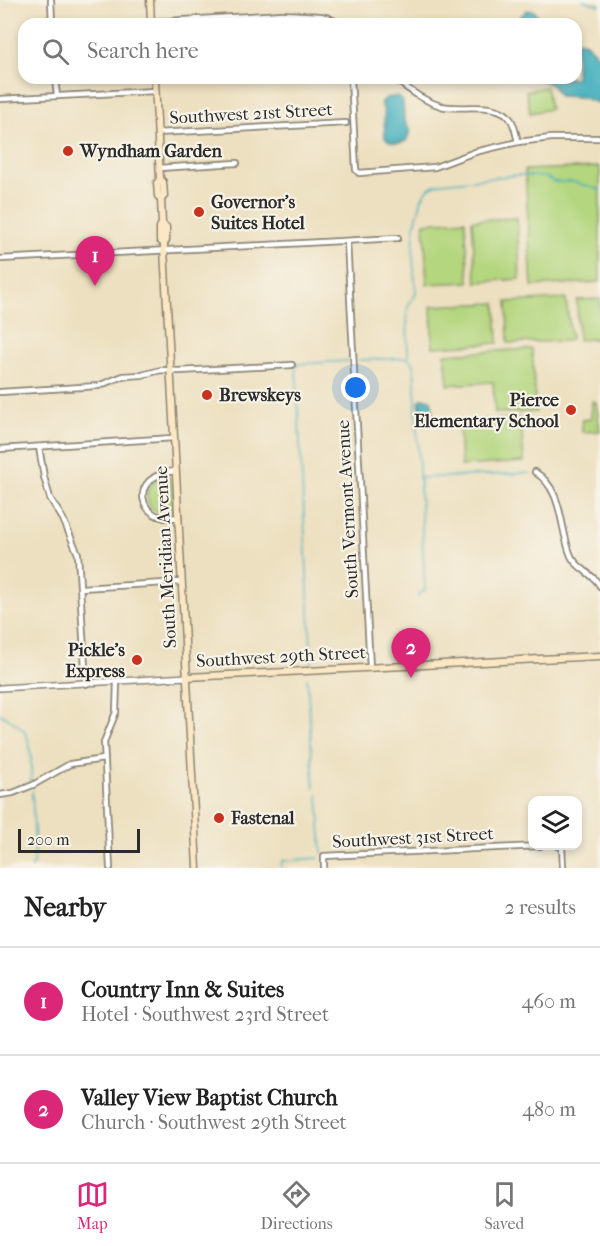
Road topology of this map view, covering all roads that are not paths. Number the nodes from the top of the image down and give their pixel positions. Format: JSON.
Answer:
{"nodes":[{"id":1,"x":51,"y":0,"type":"edge"},
{"id":2,"x":150,"y":0,"type":"edge"},
{"id":3,"x":52,"y":18,"type":"edge"},
{"id":4,"x":151,"y":18,"type":"edge"},
{"id":5,"x":224,"y":18,"type":"edge"},
{"id":6,"x":329,"y":18,"type":"edge"},
{"id":7,"x":56,"y":84,"type":"edge"},
{"id":8,"x":154,"y":84,"type":"edge"},
{"id":9,"x":351,"y":84,"type":"edge"},
{"id":10,"x":401,"y":84,"type":"edge"},
{"id":11,"x":155,"y":91,"type":"junction"},
{"id":12,"x":57,"y":96,"type":"junction"},
{"id":13,"x":0,"y":99,"type":"edge"},
{"id":14,"x":346,"y":123,"type":"dead end"},
{"id":15,"x":157,"y":133,"type":"junction"},
{"id":16,"x":600,"y":138,"type":"edge"},
{"id":17,"x":518,"y":142,"type":"junction"},
{"id":18,"x":237,"y":163,"type":"dead end"},
{"id":19,"x":159,"y":168,"type":"junction"},
{"id":20,"x":398,"y":238,"type":"dead end"},
{"id":21,"x":347,"y":241,"type":"junction"},
{"id":22,"x":164,"y":247,"type":"junction"},
{"id":23,"x":0,"y":259,"type":"edge"},
{"id":24,"x":292,"y":365,"type":"dead end"},
{"id":25,"x":170,"y":371,"type":"junction"},
{"id":26,"x":0,"y":392,"type":"edge"},
{"id":27,"x":174,"y":438,"type":"junction"},
{"id":28,"x":39,"y":447,"type":"junction"},
{"id":29,"x":0,"y":449,"type":"edge"},
{"id":30,"x":176,"y":471,"type":"junction"},
{"id":31,"x":539,"y":473,"type":"dead end"},
{"id":32,"x":179,"y":517,"type":"junction"},
{"id":33,"x":182,"y":582,"type":"junction"},
{"id":34,"x":600,"y":586,"type":"edge"},
{"id":35,"x":81,"y":588,"type":"junction"},
{"id":36,"x":600,"y":656,"type":"edge"},
{"id":37,"x":370,"y":668,"type":"junction"},
{"id":38,"x":187,"y":677,"type":"junction"},
{"id":39,"x":117,"y":682,"type":"junction"},
{"id":40,"x":86,"y":684,"type":"junction"},
{"id":41,"x":0,"y":688,"type":"edge"},
{"id":42,"x":104,"y":759,"type":"junction"},
{"id":43,"x":0,"y":795,"type":"edge"},
{"id":44,"x":528,"y":847,"type":"edge"},
{"id":45,"x":561,"y":850,"type":"edge"},
{"id":46,"x":110,"y":868,"type":"edge"},
{"id":47,"x":197,"y":868,"type":"edge"},
{"id":48,"x":324,"y":868,"type":"edge"},
{"id":49,"x":563,"y":868,"type":"edge"}],
"edges":[{"from":1,"to":3,"type":"street"},
{"from":2,"to":4,"type":"main road"},
{"from":5,"to":6,"type":"street"},
{"from":7,"to":12,"type":"street"},
{"from":8,"to":11,"type":"main road","name":"South Meridian Avenue"},
{"from":9,"to":17,"type":"street"},
{"from":10,"to":17,"type":"street"},
{"from":11,"to":12,"type":"street"},
{"from":11,"to":15,"type":"main road","name":"South Meridian Avenue"},
{"from":12,"to":13,"type":"street"},
{"from":14,"to":15,"type":"street","name":"Southwest 21st Street"},
{"from":15,"to":19,"type":"main road","name":"South Meridian Avenue"},
{"from":16,"to":17,"type":"street"},
{"from":18,"to":19,"type":"street"},
{"from":19,"to":22,"type":"main road","name":"South Meridian Avenue"},
{"from":20,"to":21,"type":"street"},
{"from":21,"to":22,"type":"street"},
{"from":21,"to":37,"type":"street","name":"South Vermont Avenue"},
{"from":22,"to":23,"type":"street"},
{"from":22,"to":25,"type":"main road","name":"South Meridian Avenue"},
{"from":24,"to":25,"type":"street"},
{"from":25,"to":26,"type":"street"},
{"from":25,"to":27,"type":"main road","name":"South Meridian Avenue"},
{"from":27,"to":28,"type":"street"},
{"from":27,"to":30,"type":"main road","name":"South Meridian Avenue"},
{"from":28,"to":29,"type":"street"},
{"from":28,"to":35,"type":"street"},
{"from":30,"to":32,"type":"main road","name":"South Meridian Avenue"},
{"from":30,"to":32,"type":"street"},
{"from":31,"to":34,"type":"street"},
{"from":32,"to":33,"type":"main road","name":"South Meridian Avenue"},
{"from":33,"to":35,"type":"street"},
{"from":33,"to":38,"type":"main road","name":"South Meridian Avenue"},
{"from":35,"to":40,"type":"street"},
{"from":36,"to":37,"type":"main road","name":"Southwest 29th Street"},
{"from":37,"to":38,"type":"main road","name":"Southwest 29th Street"},
{"from":38,"to":39,"type":"street","name":"Southwest 29th Street"},
{"from":38,"to":47,"type":"main road","name":"South Meridian Avenue"},
{"from":39,"to":40,"type":"street","name":"Southwest 29th Street"},
{"from":39,"to":42,"type":"street"},
{"from":40,"to":41,"type":"street","name":"Southwest 29th Street"},
{"from":42,"to":43,"type":"street"},
{"from":42,"to":46,"type":"street"},
{"from":44,"to":48,"type":"street","name":"Southwest 31st Street"},
{"from":45,"to":49,"type":"street"}]}
